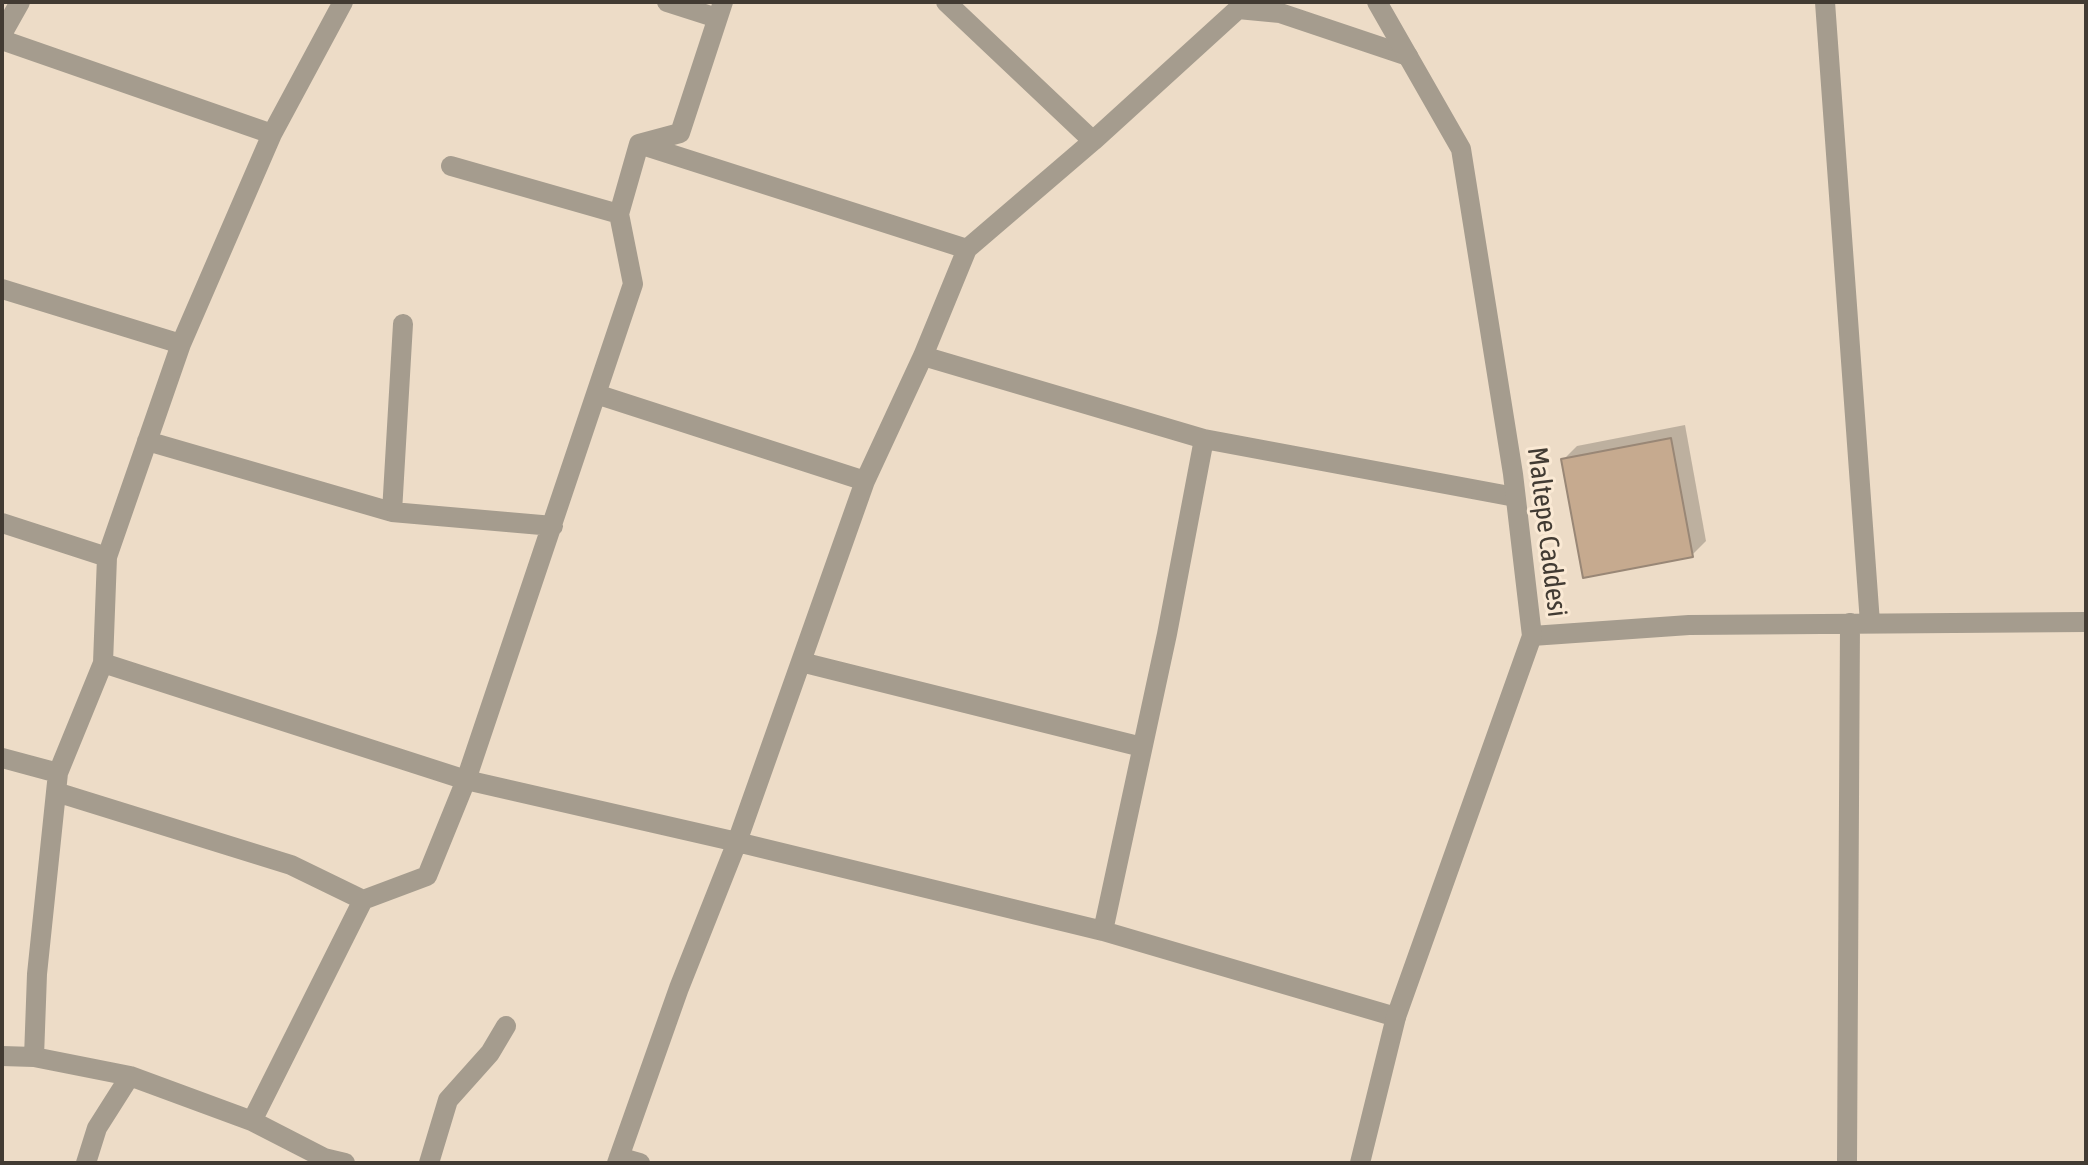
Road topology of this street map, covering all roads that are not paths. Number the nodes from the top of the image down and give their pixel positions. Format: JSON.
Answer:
{"nodes":[{"id":1,"x":20,"y":2,"type":"edge"},
{"id":2,"x":343,"y":2,"type":"edge"},
{"id":3,"x":667,"y":2,"type":"edge"},
{"id":4,"x":946,"y":2,"type":"edge"},
{"id":5,"x":1377,"y":2,"type":"edge"},
{"id":6,"x":1825,"y":2,"type":"edge"},
{"id":7,"x":1235,"y":5,"type":"edge"},
{"id":8,"x":720,"y":10,"type":"edge"},
{"id":9,"x":2,"y":34,"type":"edge"},
{"id":10,"x":2,"y":40,"type":"edge"},
{"id":11,"x":1408,"y":56,"type":"junction"},
{"id":12,"x":272,"y":134,"type":"junction"},
{"id":13,"x":1093,"y":141,"type":"junction"},
{"id":14,"x":639,"y":144,"type":"junction"},
{"id":15,"x":451,"y":166,"type":"dead end"},
{"id":16,"x":619,"y":214,"type":"junction"},
{"id":17,"x":967,"y":249,"type":"junction"},
{"id":18,"x":2,"y":289,"type":"edge"},
{"id":19,"x":403,"y":324,"type":"dead end"},
{"id":20,"x":181,"y":344,"type":"junction"},
{"id":21,"x":923,"y":356,"type":"junction"},
{"id":22,"x":596,"y":394,"type":"junction"},
{"id":23,"x":1204,"y":439,"type":"junction"},
{"id":24,"x":147,"y":441,"type":"junction"},
{"id":25,"x":865,"y":481,"type":"junction"},
{"id":26,"x":1515,"y":497,"type":"junction"},
{"id":27,"x":392,"y":512,"type":"junction"},
{"id":28,"x":2,"y":523,"type":"edge"},
{"id":29,"x":553,"y":526,"type":"junction"},
{"id":30,"x":107,"y":557,"type":"junction"},
{"id":31,"x":2086,"y":622,"type":"edge"},
{"id":32,"x":1860,"y":623,"type":"junction"},
{"id":33,"x":1532,"y":636,"type":"junction"},
{"id":34,"x":801,"y":662,"type":"junction"},
{"id":35,"x":103,"y":663,"type":"junction"},
{"id":36,"x":1142,"y":747,"type":"junction"},
{"id":37,"x":2,"y":758,"type":"edge"},
{"id":38,"x":466,"y":780,"type":"junction"},
{"id":39,"x":57,"y":783,"type":"junction"},
{"id":40,"x":737,"y":842,"type":"junction"},
{"id":41,"x":363,"y":900,"type":"junction"},
{"id":42,"x":1103,"y":931,"type":"junction"},
{"id":43,"x":1396,"y":1017,"type":"junction"},
{"id":44,"x":506,"y":1026,"type":"dead end"},
{"id":45,"x":2,"y":1056,"type":"edge"},
{"id":46,"x":34,"y":1057,"type":"junction"},
{"id":47,"x":130,"y":1076,"type":"junction"},
{"id":48,"x":252,"y":1121,"type":"junction"},
{"id":49,"x":618,"y":1160,"type":"edge"},
{"id":50,"x":86,"y":1163,"type":"edge"},
{"id":51,"x":345,"y":1163,"type":"edge"},
{"id":52,"x":429,"y":1163,"type":"edge"},
{"id":53,"x":640,"y":1163,"type":"edge"},
{"id":54,"x":1360,"y":1163,"type":"edge"},
{"id":55,"x":1847,"y":1163,"type":"edge"}],
"edges":[{"from":1,"to":9,"type":"street"},
{"from":2,"to":12,"type":"street"},
{"from":3,"to":8,"type":"street"},
{"from":4,"to":13,"type":"street"},
{"from":5,"to":11,"type":"street","name":"Maltepe Caddesi"},
{"from":6,"to":32,"type":"street"},
{"from":7,"to":11,"type":"street"},
{"from":7,"to":13,"type":"street"},
{"from":8,"to":14,"type":"street"},
{"from":10,"to":12,"type":"street"},
{"from":11,"to":26,"type":"street","name":"Maltepe Caddesi"},
{"from":12,"to":20,"type":"street"},
{"from":13,"to":17,"type":"street"},
{"from":14,"to":16,"type":"street"},
{"from":14,"to":17,"type":"street"},
{"from":15,"to":16,"type":"street"},
{"from":16,"to":22,"type":"street"},
{"from":17,"to":21,"type":"street"},
{"from":18,"to":20,"type":"street"},
{"from":19,"to":27,"type":"street"},
{"from":20,"to":24,"type":"street"},
{"from":21,"to":23,"type":"street"},
{"from":21,"to":25,"type":"street"},
{"from":22,"to":25,"type":"street"},
{"from":22,"to":29,"type":"street"},
{"from":23,"to":26,"type":"street"},
{"from":23,"to":36,"type":"street"},
{"from":24,"to":27,"type":"street"},
{"from":24,"to":30,"type":"street"},
{"from":25,"to":34,"type":"street"},
{"from":26,"to":33,"type":"street","name":"Maltepe Caddesi"},
{"from":27,"to":29,"type":"street"},
{"from":28,"to":30,"type":"street"},
{"from":29,"to":38,"type":"street"},
{"from":30,"to":35,"type":"street"},
{"from":31,"to":32,"type":"street"},
{"from":32,"to":33,"type":"street"},
{"from":32,"to":55,"type":"street"},
{"from":33,"to":43,"type":"street","name":"Maltepe Caddesi"},
{"from":34,"to":36,"type":"street"},
{"from":34,"to":40,"type":"street"},
{"from":35,"to":38,"type":"street"},
{"from":35,"to":39,"type":"street"},
{"from":36,"to":42,"type":"street"},
{"from":37,"to":39,"type":"street"},
{"from":38,"to":40,"type":"street"},
{"from":38,"to":41,"type":"street"},
{"from":39,"to":41,"type":"street"},
{"from":39,"to":46,"type":"street"},
{"from":40,"to":42,"type":"street"},
{"from":40,"to":49,"type":"street"},
{"from":41,"to":48,"type":"street"},
{"from":42,"to":43,"type":"street"},
{"from":43,"to":54,"type":"street","name":"Maltepe Caddesi"},
{"from":44,"to":52,"type":"street"},
{"from":45,"to":46,"type":"street"},
{"from":46,"to":47,"type":"street"},
{"from":47,"to":48,"type":"street"},
{"from":47,"to":50,"type":"street"},
{"from":48,"to":51,"type":"street"},
{"from":49,"to":53,"type":"street"}]}
